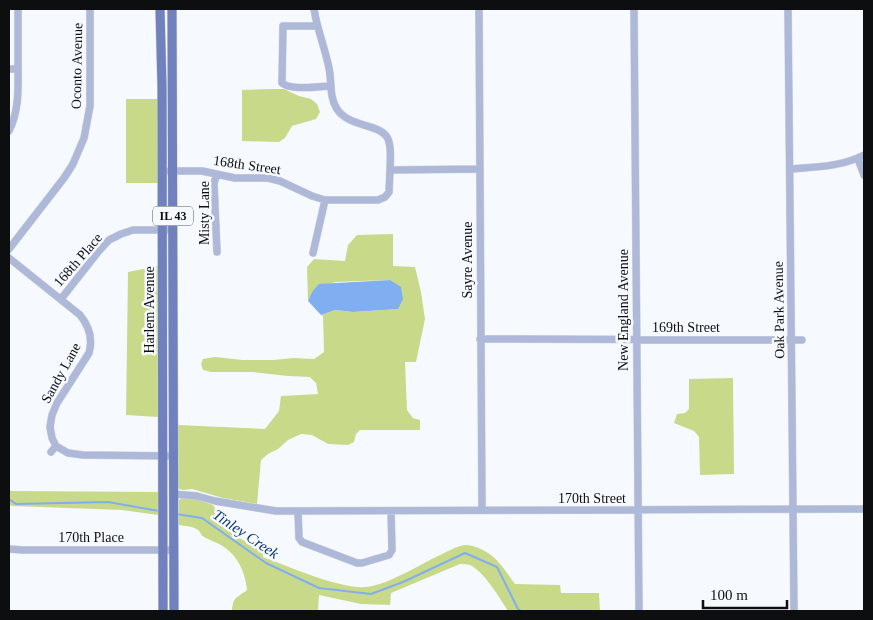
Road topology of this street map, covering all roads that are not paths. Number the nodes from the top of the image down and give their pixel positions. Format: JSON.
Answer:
{"nodes":[{"id":1,"x":18,"y":9,"type":"edge"},
{"id":2,"x":90,"y":9,"type":"edge"},
{"id":3,"x":160,"y":9,"type":"edge"},
{"id":4,"x":172,"y":9,"type":"edge"},
{"id":5,"x":314,"y":9,"type":"edge"},
{"id":6,"x":479,"y":9,"type":"edge"},
{"id":7,"x":634,"y":9,"type":"edge"},
{"id":8,"x":788,"y":9,"type":"edge"},
{"id":9,"x":317,"y":26,"type":"junction"},
{"id":10,"x":9,"y":69,"type":"edge"},
{"id":11,"x":18,"y":70,"type":"junction"},
{"id":12,"x":331,"y":86,"type":"junction"},
{"id":13,"x":9,"y":131,"type":"edge"},
{"id":14,"x":861,"y":157,"type":"edge"},
{"id":15,"x":790,"y":169,"type":"junction"},
{"id":16,"x":390,"y":170,"type":"junction"},
{"id":17,"x":479,"y":170,"type":"junction"},
{"id":18,"x":173,"y":171,"type":"junction"},
{"id":19,"x":162,"y":172,"type":"junction"},
{"id":20,"x":217,"y":174,"type":"junction"},
{"id":21,"x":864,"y":175,"type":"edge"},
{"id":22,"x":325,"y":200,"type":"junction"},
{"id":23,"x":162,"y":230,"type":"junction"},
{"id":24,"x":173,"y":230,"type":"junction"},
{"id":25,"x":9,"y":249,"type":"edge"},
{"id":26,"x":217,"y":252,"type":"dead end"},
{"id":27,"x":313,"y":252,"type":"dead end"},
{"id":28,"x":9,"y":258,"type":"edge"},
{"id":29,"x":61,"y":299,"type":"junction"},
{"id":30,"x":480,"y":339,"type":"junction"},
{"id":31,"x":636,"y":339,"type":"junction"},
{"id":32,"x":792,"y":340,"type":"junction"},
{"id":33,"x":802,"y":340,"type":"dead end"},
{"id":34,"x":56,"y":446,"type":"junction"},
{"id":35,"x":51,"y":452,"type":"dead end"},
{"id":36,"x":162,"y":456,"type":"junction"},
{"id":37,"x":174,"y":456,"type":"junction"},
{"id":38,"x":174,"y":494,"type":"junction"},
{"id":39,"x":864,"y":509,"type":"edge"},
{"id":40,"x":482,"y":510,"type":"junction"},
{"id":41,"x":638,"y":510,"type":"junction"},
{"id":42,"x":793,"y":510,"type":"junction"},
{"id":43,"x":298,"y":511,"type":"junction"},
{"id":44,"x":391,"y":511,"type":"junction"},
{"id":45,"x":9,"y":549,"type":"edge"},
{"id":46,"x":163,"y":550,"type":"junction"},
{"id":47,"x":174,"y":550,"type":"junction"},
{"id":48,"x":163,"y":611,"type":"edge"},
{"id":49,"x":174,"y":611,"type":"edge"},
{"id":50,"x":639,"y":611,"type":"edge"},
{"id":51,"x":794,"y":611,"type":"edge"}],
"edges":[{"from":1,"to":11,"type":"street"},
{"from":2,"to":25,"type":"street","name":"Oconto Avenue"},
{"from":3,"to":19,"type":"main road","name":"Harlem Avenue","number":"IL 43"},
{"from":4,"to":18,"type":"main road","name":"Harlem Avenue","number":"IL 43"},
{"from":5,"to":9,"type":"street"},
{"from":6,"to":17,"type":"street","name":"Sayre Avenue"},
{"from":7,"to":31,"type":"street","name":"New England Avenue"},
{"from":8,"to":15,"type":"street","name":"Oak Park Avenue"},
{"from":9,"to":12,"type":"street"},
{"from":9,"to":12,"type":"street"},
{"from":10,"to":11,"type":"street"},
{"from":11,"to":13,"type":"street"},
{"from":12,"to":16,"type":"street"},
{"from":14,"to":15,"type":"street"},
{"from":14,"to":21,"type":"street"},
{"from":15,"to":32,"type":"street","name":"Oak Park Avenue"},
{"from":16,"to":17,"type":"street"},
{"from":16,"to":22,"type":"street","name":"168th Street"},
{"from":17,"to":30,"type":"street","name":"Sayre Avenue"},
{"from":18,"to":19,"type":"street","name":"168th Street"},
{"from":18,"to":20,"type":"street","name":"168th Street"},
{"from":18,"to":24,"type":"main road","name":"Harlem Avenue","number":"IL 43"},
{"from":19,"to":23,"type":"main road","name":"Harlem Avenue","number":"IL 43"},
{"from":20,"to":22,"type":"street","name":"168th Street"},
{"from":20,"to":26,"type":"street","name":"Misty Lane"},
{"from":22,"to":27,"type":"street"},
{"from":23,"to":24,"type":"street","name":"168th Place"},
{"from":23,"to":29,"type":"street","name":"168th Place"},
{"from":23,"to":36,"type":"main road","name":"Harlem Avenue","number":"IL 43"},
{"from":24,"to":37,"type":"main road","name":"Harlem Avenue","number":"IL 43"},
{"from":28,"to":29,"type":"street","name":"Sandy Lane"},
{"from":29,"to":34,"type":"street","name":"Sandy Lane"},
{"from":30,"to":31,"type":"street","name":"169th Street"},
{"from":30,"to":40,"type":"street","name":"Sayre Avenue"},
{"from":31,"to":32,"type":"street","name":"169th Street"},
{"from":31,"to":41,"type":"street","name":"New England Avenue"},
{"from":32,"to":33,"type":"street","name":"169th Street"},
{"from":32,"to":42,"type":"street","name":"Oak Park Avenue"},
{"from":34,"to":35,"type":"street"},
{"from":34,"to":36,"type":"street"},
{"from":36,"to":37,"type":"street"},
{"from":36,"to":46,"type":"main road","name":"Harlem Avenue","number":"IL 43"},
{"from":37,"to":38,"type":"main road","name":"Harlem Avenue","number":"IL 43"},
{"from":38,"to":43,"type":"street","name":"170th Street"},
{"from":38,"to":47,"type":"main road","name":"Harlem Avenue","number":"IL 43"},
{"from":39,"to":42,"type":"street","name":"170th Street"},
{"from":40,"to":41,"type":"street","name":"170th Street"},
{"from":40,"to":44,"type":"street","name":"170th Street"},
{"from":41,"to":42,"type":"street","name":"170th Street"},
{"from":41,"to":50,"type":"street","name":"New England Avenue"},
{"from":42,"to":51,"type":"street","name":"Oak Park Avenue"},
{"from":43,"to":44,"type":"street","name":"170th Street"},
{"from":43,"to":44,"type":"street"},
{"from":45,"to":46,"type":"street","name":"170th Place"},
{"from":46,"to":47,"type":"street","name":"170th Place"},
{"from":46,"to":48,"type":"main road","name":"Harlem Avenue","number":"IL 43"},
{"from":47,"to":49,"type":"main road","name":"Harlem Avenue","number":"IL 43"}]}
